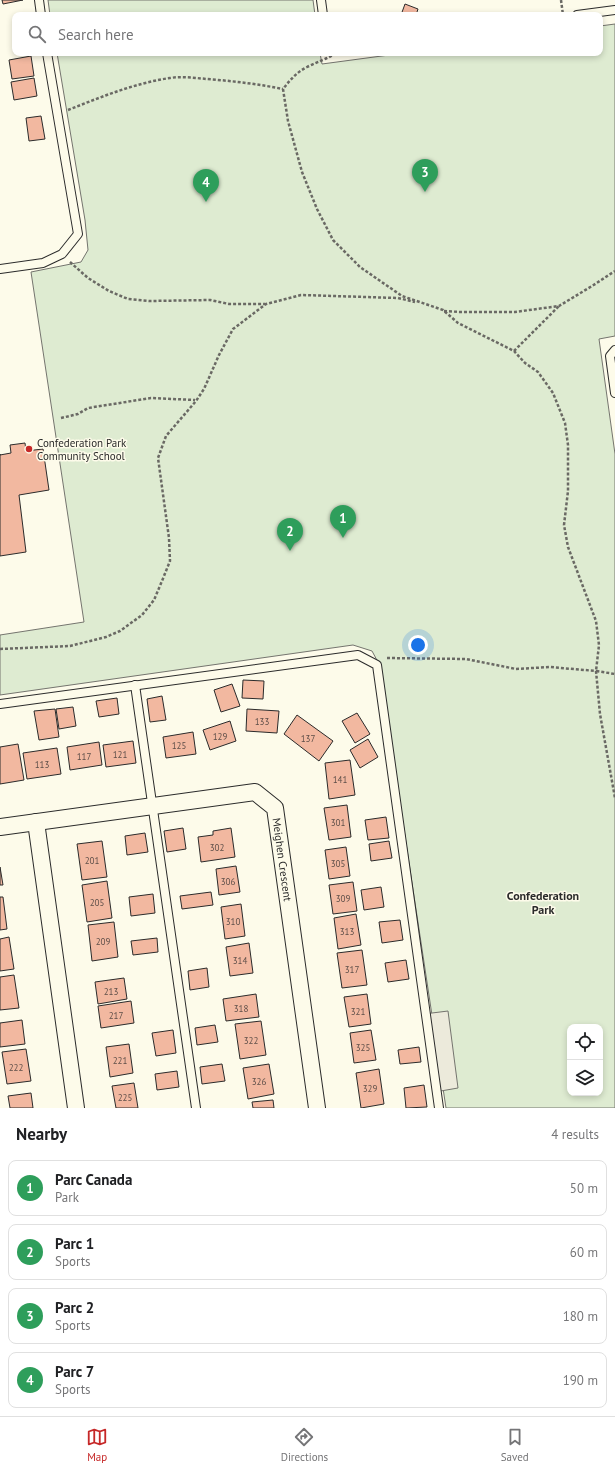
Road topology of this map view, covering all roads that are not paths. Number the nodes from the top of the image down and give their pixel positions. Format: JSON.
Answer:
{"nodes":[{"id":1,"x":39,"y":0,"type":"edge"},
{"id":2,"x":321,"y":0,"type":"edge"},
{"id":3,"x":615,"y":10,"type":"edge"},
{"id":4,"x":41,"y":12,"type":"edge"},
{"id":5,"x":323,"y":12,"type":"edge"},
{"id":6,"x":600,"y":12,"type":"edge"},
{"id":7,"x":47,"y":56,"type":"edge"},
{"id":8,"x":0,"y":269,"type":"edge"},
{"id":9,"x":615,"y":350,"type":"edge"},
{"id":10,"x":615,"y":392,"type":"edge"},
{"id":11,"x":135,"y":685,"type":"junction"},
{"id":12,"x":0,"y":704,"type":"edge"},
{"id":13,"x":153,"y":806,"type":"junction"},
{"id":14,"x":36,"y":822,"type":"junction"},
{"id":15,"x":0,"y":827,"type":"edge"},
{"id":16,"x":76,"y":1108,"type":"edge"},
{"id":17,"x":196,"y":1108,"type":"edge"},
{"id":18,"x":317,"y":1108,"type":"edge"},
{"id":19,"x":439,"y":1108,"type":"edge"}],
"edges":[{"from":1,"to":4,"type":"lane"},
{"from":2,"to":5,"type":"lane"},
{"from":3,"to":6,"type":"lane"},
{"from":7,"to":8,"type":"lane"},
{"from":9,"to":10,"type":"lane"},
{"from":11,"to":12,"type":"lane"},
{"from":11,"to":13,"type":"lane"},
{"from":11,"to":19,"type":"lane"},
{"from":13,"to":14,"type":"street","name":"Meighen Crescent"},
{"from":13,"to":17,"type":"lane"},
{"from":13,"to":18,"type":"street","name":"Meighen Crescent"},
{"from":14,"to":15,"type":"street","name":"Meighen Crescent"},
{"from":14,"to":16,"type":"street"}]}
